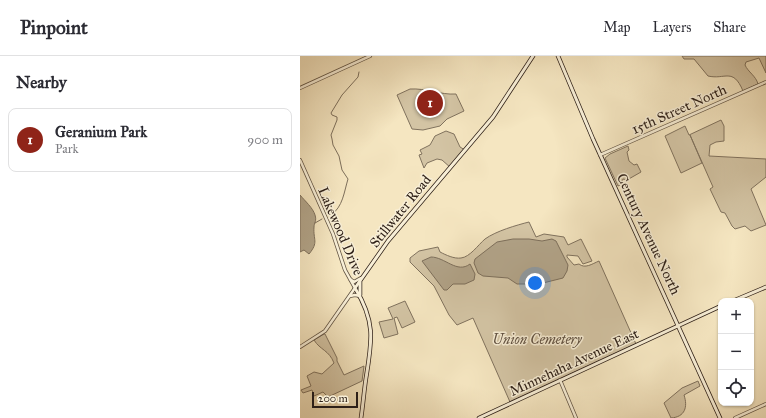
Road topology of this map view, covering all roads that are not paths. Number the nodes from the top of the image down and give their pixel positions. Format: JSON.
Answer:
{"nodes":[{"id":1,"x":370,"y":56,"type":"edge"},
{"id":2,"x":533,"y":56,"type":"edge"},
{"id":3,"x":558,"y":57,"type":"edge"},
{"id":4,"x":766,"y":82,"type":"edge"},
{"id":5,"x":300,"y":88,"type":"edge"},
{"id":6,"x":600,"y":155,"type":"junction"},
{"id":7,"x":300,"y":160,"type":"edge"},
{"id":8,"x":348,"y":277,"type":"junction"},
{"id":9,"x":362,"y":278,"type":"junction"},
{"id":10,"x":766,"y":287,"type":"edge"},
{"id":11,"x":355,"y":288,"type":"junction"},
{"id":12,"x":349,"y":296,"type":"junction"},
{"id":13,"x":360,"y":296,"type":"junction"},
{"id":14,"x":740,"y":298,"type":"edge"},
{"id":15,"x":718,"y":307,"type":"edge"},
{"id":16,"x":678,"y":325,"type":"junction"},
{"id":17,"x":300,"y":347,"type":"edge"},
{"id":18,"x":560,"y":380,"type":"junction"},
{"id":19,"x":766,"y":404,"type":"edge"},
{"id":20,"x":360,"y":418,"type":"edge"},
{"id":21,"x":479,"y":418,"type":"edge"},
{"id":22,"x":576,"y":418,"type":"edge"},
{"id":23,"x":720,"y":418,"type":"edge"},
{"id":24,"x":735,"y":418,"type":"edge"}],
"edges":[{"from":1,"to":5,"type":"street"},
{"from":2,"to":9,"type":"main road","name":"Stillwater Road"},
{"from":3,"to":6,"type":"main road","name":"Century Avenue North"},
{"from":4,"to":6,"type":"street","name":"15th Street North"},
{"from":6,"to":16,"type":"main road","name":"Century Avenue North"},
{"from":7,"to":8,"type":"street","name":"Lakewood Drive"},
{"from":8,"to":9,"type":"street"},
{"from":8,"to":11,"type":"street","name":"Lakewood Drive"},
{"from":9,"to":11,"type":"main road","name":"Stillwater Road"},
{"from":9,"to":13,"type":"main road"},
{"from":10,"to":14,"type":"main road"},
{"from":11,"to":12,"type":"street"},
{"from":11,"to":13,"type":"main road"},
{"from":12,"to":13,"type":"street"},
{"from":12,"to":17,"type":"street"},
{"from":13,"to":20,"type":"main road"},
{"from":15,"to":16,"type":"main road","name":"Minnehaha Avenue East"},
{"from":16,"to":18,"type":"main road","name":"Minnehaha Avenue East"},
{"from":16,"to":23,"type":"main road","name":"Century Avenue North"},
{"from":18,"to":21,"type":"main road","name":"Minnehaha Avenue East"},
{"from":18,"to":22,"type":"street"},
{"from":19,"to":24,"type":"street"}]}
